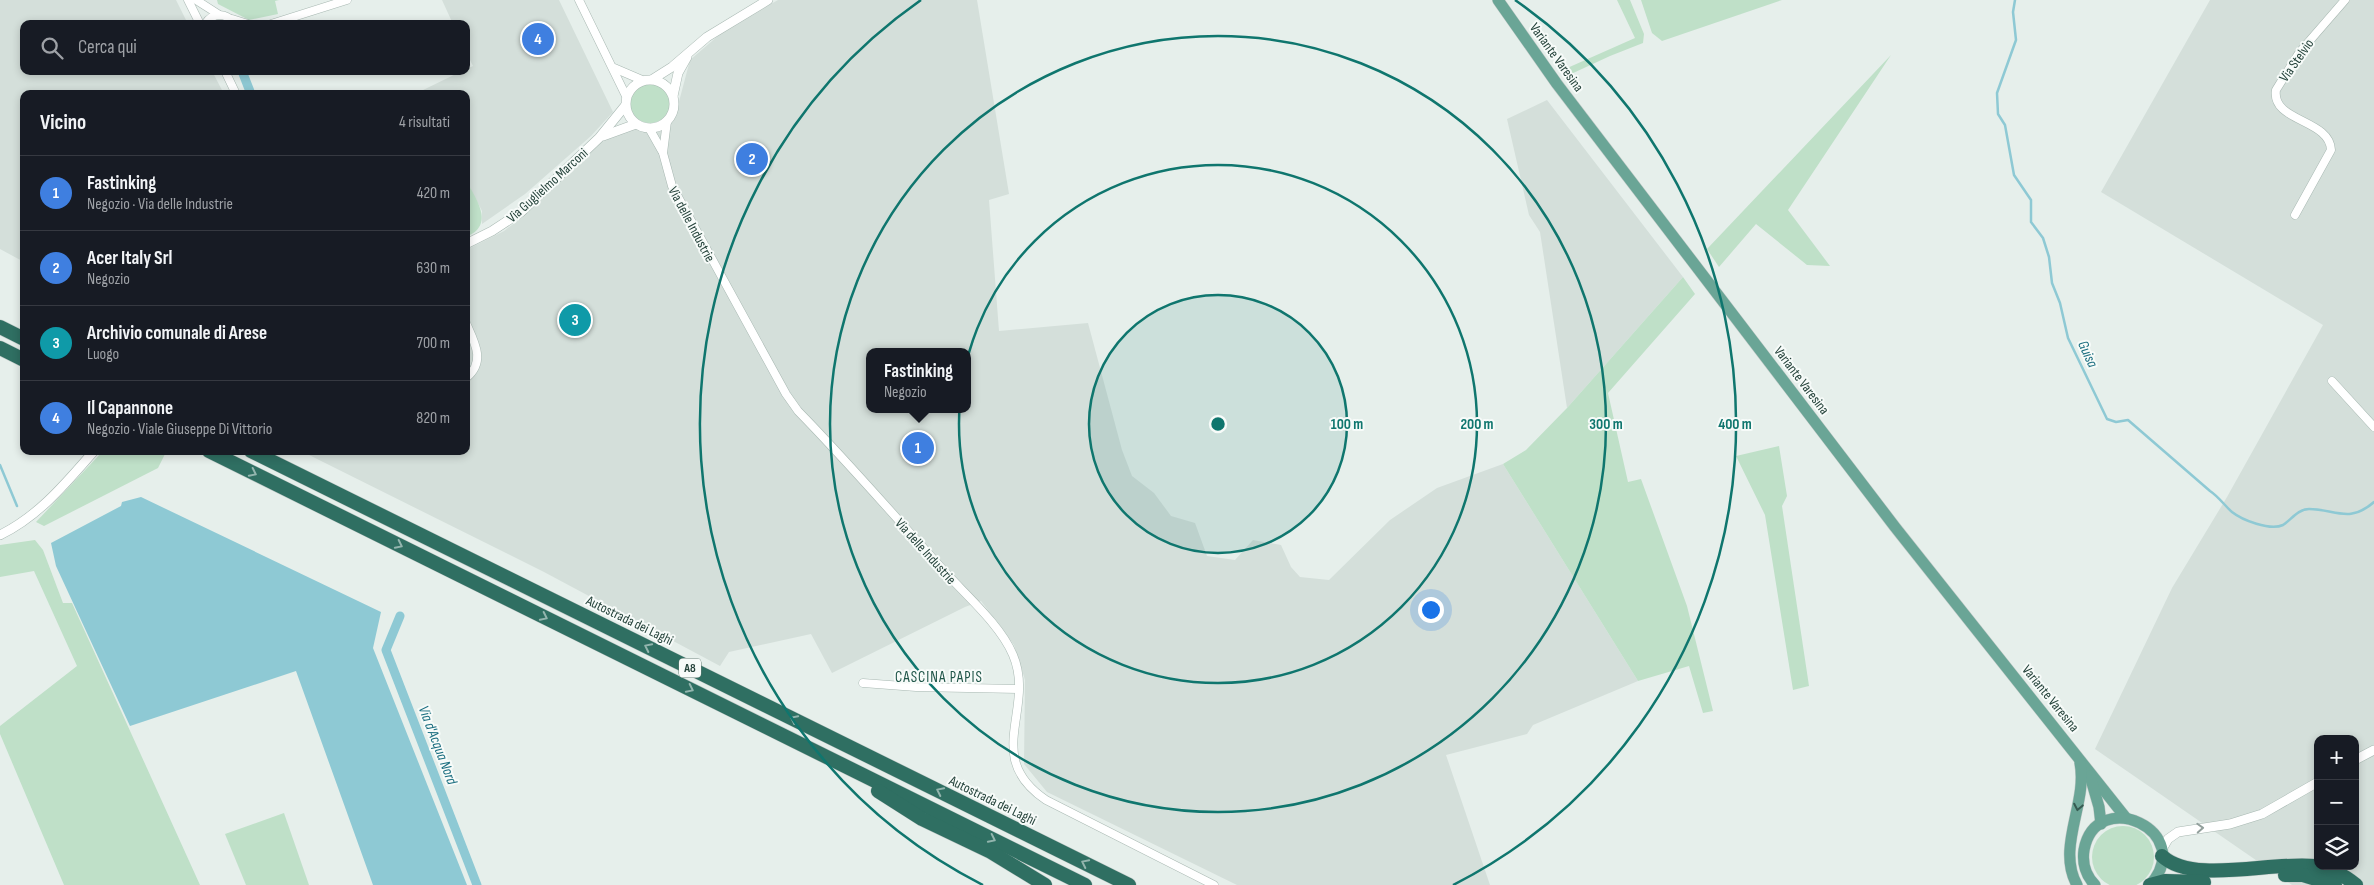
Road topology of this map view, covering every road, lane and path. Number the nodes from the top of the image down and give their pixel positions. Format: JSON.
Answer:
{"nodes":[{"id":1,"x":188,"y":0,"type":"edge"},
{"id":2,"x":196,"y":0,"type":"edge"},
{"id":3,"x":347,"y":0,"type":"edge"},
{"id":4,"x":579,"y":0,"type":"edge"},
{"id":5,"x":768,"y":0,"type":"edge"},
{"id":6,"x":1498,"y":0,"type":"edge"},
{"id":7,"x":2345,"y":0,"type":"edge"},
{"id":8,"x":218,"y":14,"type":"junction"},
{"id":9,"x":198,"y":20,"type":"edge"},
{"id":10,"x":207,"y":20,"type":"edge"},
{"id":11,"x":231,"y":20,"type":"edge"},
{"id":12,"x":284,"y":20,"type":"edge"},
{"id":13,"x":691,"y":51,"type":"junction"},
{"id":14,"x":612,"y":66,"type":"junction"},
{"id":15,"x":227,"y":75,"type":"edge"},
{"id":16,"x":230,"y":75,"type":"edge"},
{"id":17,"x":653,"y":79,"type":"junction"},
{"id":18,"x":642,"y":80,"type":"junction"},
{"id":19,"x":231,"y":83,"type":"junction"},
{"id":20,"x":234,"y":90,"type":"edge"},
{"id":21,"x":626,"y":96,"type":"junction"},
{"id":22,"x":673,"y":96,"type":"junction"},
{"id":23,"x":625,"y":106,"type":"junction"},
{"id":24,"x":667,"y":121,"type":"junction"},
{"id":25,"x":636,"y":124,"type":"junction"},
{"id":26,"x":648,"y":128,"type":"junction"},
{"id":27,"x":599,"y":138,"type":"junction"},
{"id":28,"x":663,"y":153,"type":"junction"},
{"id":29,"x":2295,"y":215,"type":"dead end"},
{"id":30,"x":470,"y":242,"type":"edge"},
{"id":31,"x":0,"y":327,"type":"edge"},
{"id":32,"x":470,"y":333,"type":"edge"},
{"id":33,"x":20,"y":337,"type":"edge"},
{"id":34,"x":0,"y":348,"type":"edge"},
{"id":35,"x":20,"y":358,"type":"edge"},
{"id":36,"x":470,"y":374,"type":"edge"},
{"id":37,"x":2332,"y":381,"type":"dead end"},
{"id":38,"x":2374,"y":427,"type":"edge"},
{"id":39,"x":90,"y":455,"type":"edge"},
{"id":40,"x":218,"y":455,"type":"edge"},
{"id":41,"x":260,"y":455,"type":"edge"},
{"id":42,"x":0,"y":534,"type":"edge"},
{"id":43,"x":863,"y":683,"type":"dead end"},
{"id":44,"x":1018,"y":689,"type":"junction"},
{"id":45,"x":2374,"y":750,"type":"edge"},
{"id":46,"x":823,"y":755,"type":"junction"},
{"id":47,"x":2359,"y":758,"type":"edge"},
{"id":48,"x":2080,"y":759,"type":"junction"},
{"id":49,"x":2089,"y":772,"type":"junction"},
{"id":50,"x":2314,"y":784,"type":"edge"},
{"id":51,"x":2126,"y":818,"type":"junction"},
{"id":52,"x":2101,"y":824,"type":"junction"},
{"id":53,"x":2162,"y":854,"type":"junction"},
{"id":54,"x":1045,"y":885,"type":"edge"},
{"id":55,"x":1085,"y":885,"type":"edge"},
{"id":56,"x":1129,"y":885,"type":"edge"},
{"id":57,"x":1214,"y":885,"type":"edge"},
{"id":58,"x":2077,"y":885,"type":"edge"},
{"id":59,"x":2096,"y":885,"type":"edge"},
{"id":60,"x":2150,"y":885,"type":"edge"},
{"id":61,"x":2335,"y":885,"type":"edge"},
{"id":62,"x":2356,"y":885,"type":"edge"}],
"edges":[{"from":1,"to":9,"type":"street"},
{"from":2,"to":8,"type":"street"},
{"from":3,"to":12,"type":"street"},
{"from":4,"to":14,"type":"street"},
{"from":5,"to":13,"type":"street"},
{"from":6,"to":48,"type":"main road","name":"Variante Varesina"},
{"from":7,"to":29,"type":"street","name":"Via Stelvio"},
{"from":8,"to":10,"type":"street"},
{"from":8,"to":11,"type":"street"},
{"from":13,"to":17,"type":"street"},
{"from":13,"to":22,"type":"street"},
{"from":14,"to":18,"type":"street"},
{"from":14,"to":21,"type":"street"},
{"from":15,"to":19,"type":"street"},
{"from":16,"to":19,"type":"street"},
{"from":17,"to":18,"type":"street"},
{"from":17,"to":22,"type":"street"},
{"from":18,"to":21,"type":"street"},
{"from":19,"to":20,"type":"street"},
{"from":21,"to":23,"type":"street"},
{"from":22,"to":24,"type":"street"},
{"from":23,"to":25,"type":"street"},
{"from":23,"to":27,"type":"street","name":"Via Guglielmo Marconi"},
{"from":24,"to":26,"type":"street"},
{"from":24,"to":28,"type":"street","name":"Via delle Industrie"},
{"from":25,"to":26,"type":"street"},
{"from":25,"to":27,"type":"street","name":"Via Guglielmo Marconi"},
{"from":26,"to":28,"type":"street","name":"Via delle Industrie"},
{"from":27,"to":30,"type":"street","name":"Via Guglielmo Marconi"},
{"from":28,"to":44,"type":"street","name":"Via delle Industrie"},
{"from":31,"to":33,"type":"highway"},
{"from":32,"to":36,"type":"street"},
{"from":34,"to":35,"type":"highway"},
{"from":37,"to":38,"type":"street"},
{"from":39,"to":42,"type":"street"},
{"from":40,"to":46,"type":"highway","number":"A8","one_way":true},
{"from":56,"to":41,"type":"highway","name":"Autostrada dei Laghi","number":"A8","one_way":true},
{"from":43,"to":44,"type":"street"},
{"from":44,"to":57,"type":"street","name":"Via delle Industrie"},
{"from":45,"to":47,"type":"street"},
{"from":46,"to":54,"type":"highway"},
{"from":46,"to":55,"type":"highway","number":"A8","one_way":true},
{"from":48,"to":49,"type":"main road","name":"Variante Varesina"},
{"from":48,"to":58,"type":"main road","one_way":true},
{"from":49,"to":51,"type":"main road","name":"Variante Varesina"},
{"from":49,"to":52,"type":"main road","name":"Variante Varesina"},
{"from":53,"to":50,"type":"street","one_way":true},
{"from":51,"to":52,"type":"main road"},
{"from":51,"to":53,"type":"main road"},
{"from":52,"to":59,"type":"main road"},
{"from":53,"to":60,"type":"main road"},
{"from":53,"to":62,"type":"highway"},
{"from":60,"to":61,"type":"highway"}]}
